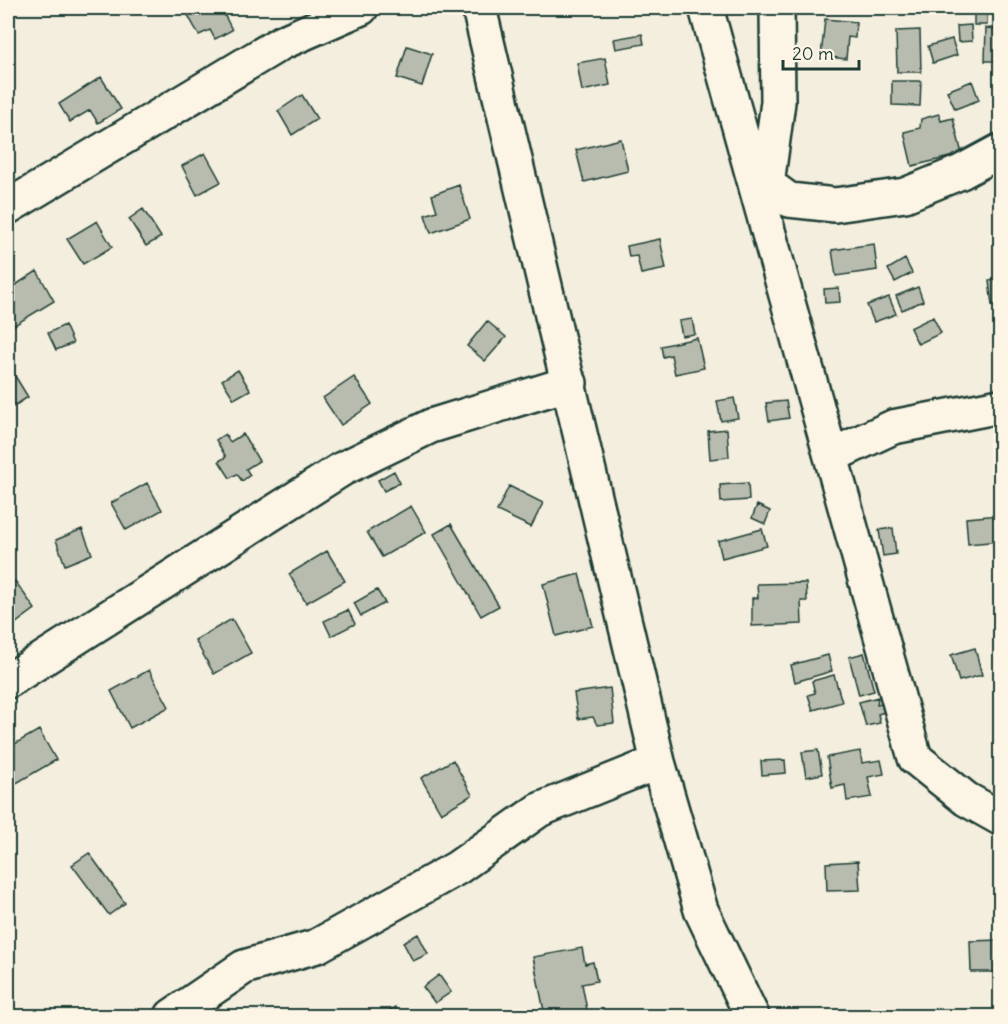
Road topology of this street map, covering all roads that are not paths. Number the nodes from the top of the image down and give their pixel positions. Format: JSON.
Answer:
{"nodes":[{"id":1,"x":361,"y":8,"type":"edge"},
{"id":2,"x":479,"y":8,"type":"edge"},
{"id":3,"x":706,"y":8,"type":"edge"},
{"id":4,"x":777,"y":8,"type":"edge"},
{"id":5,"x":1000,"y":151,"type":"edge"},
{"id":6,"x":760,"y":178,"type":"junction"},
{"id":7,"x":8,"y":207,"type":"edge"},
{"id":8,"x":570,"y":383,"type":"junction"},
{"id":9,"x":1000,"y":406,"type":"edge"},
{"id":10,"x":831,"y":456,"type":"junction"},
{"id":11,"x":8,"y":681,"type":"edge"},
{"id":12,"x":658,"y":762,"type":"junction"},
{"id":13,"x":1000,"y":818,"type":"edge"},
{"id":14,"x":172,"y":1017,"type":"edge"},
{"id":15,"x":752,"y":1017,"type":"edge"}],
"edges":[{"from":1,"to":7,"type":"street"},
{"from":2,"to":8,"type":"street"},
{"from":3,"to":6,"type":"street"},
{"from":4,"to":6,"type":"street"},
{"from":5,"to":6,"type":"street"},
{"from":6,"to":10,"type":"street"},
{"from":8,"to":11,"type":"street"},
{"from":8,"to":12,"type":"street"},
{"from":9,"to":10,"type":"street"},
{"from":10,"to":13,"type":"street"},
{"from":12,"to":14,"type":"street"},
{"from":12,"to":15,"type":"street"}]}
